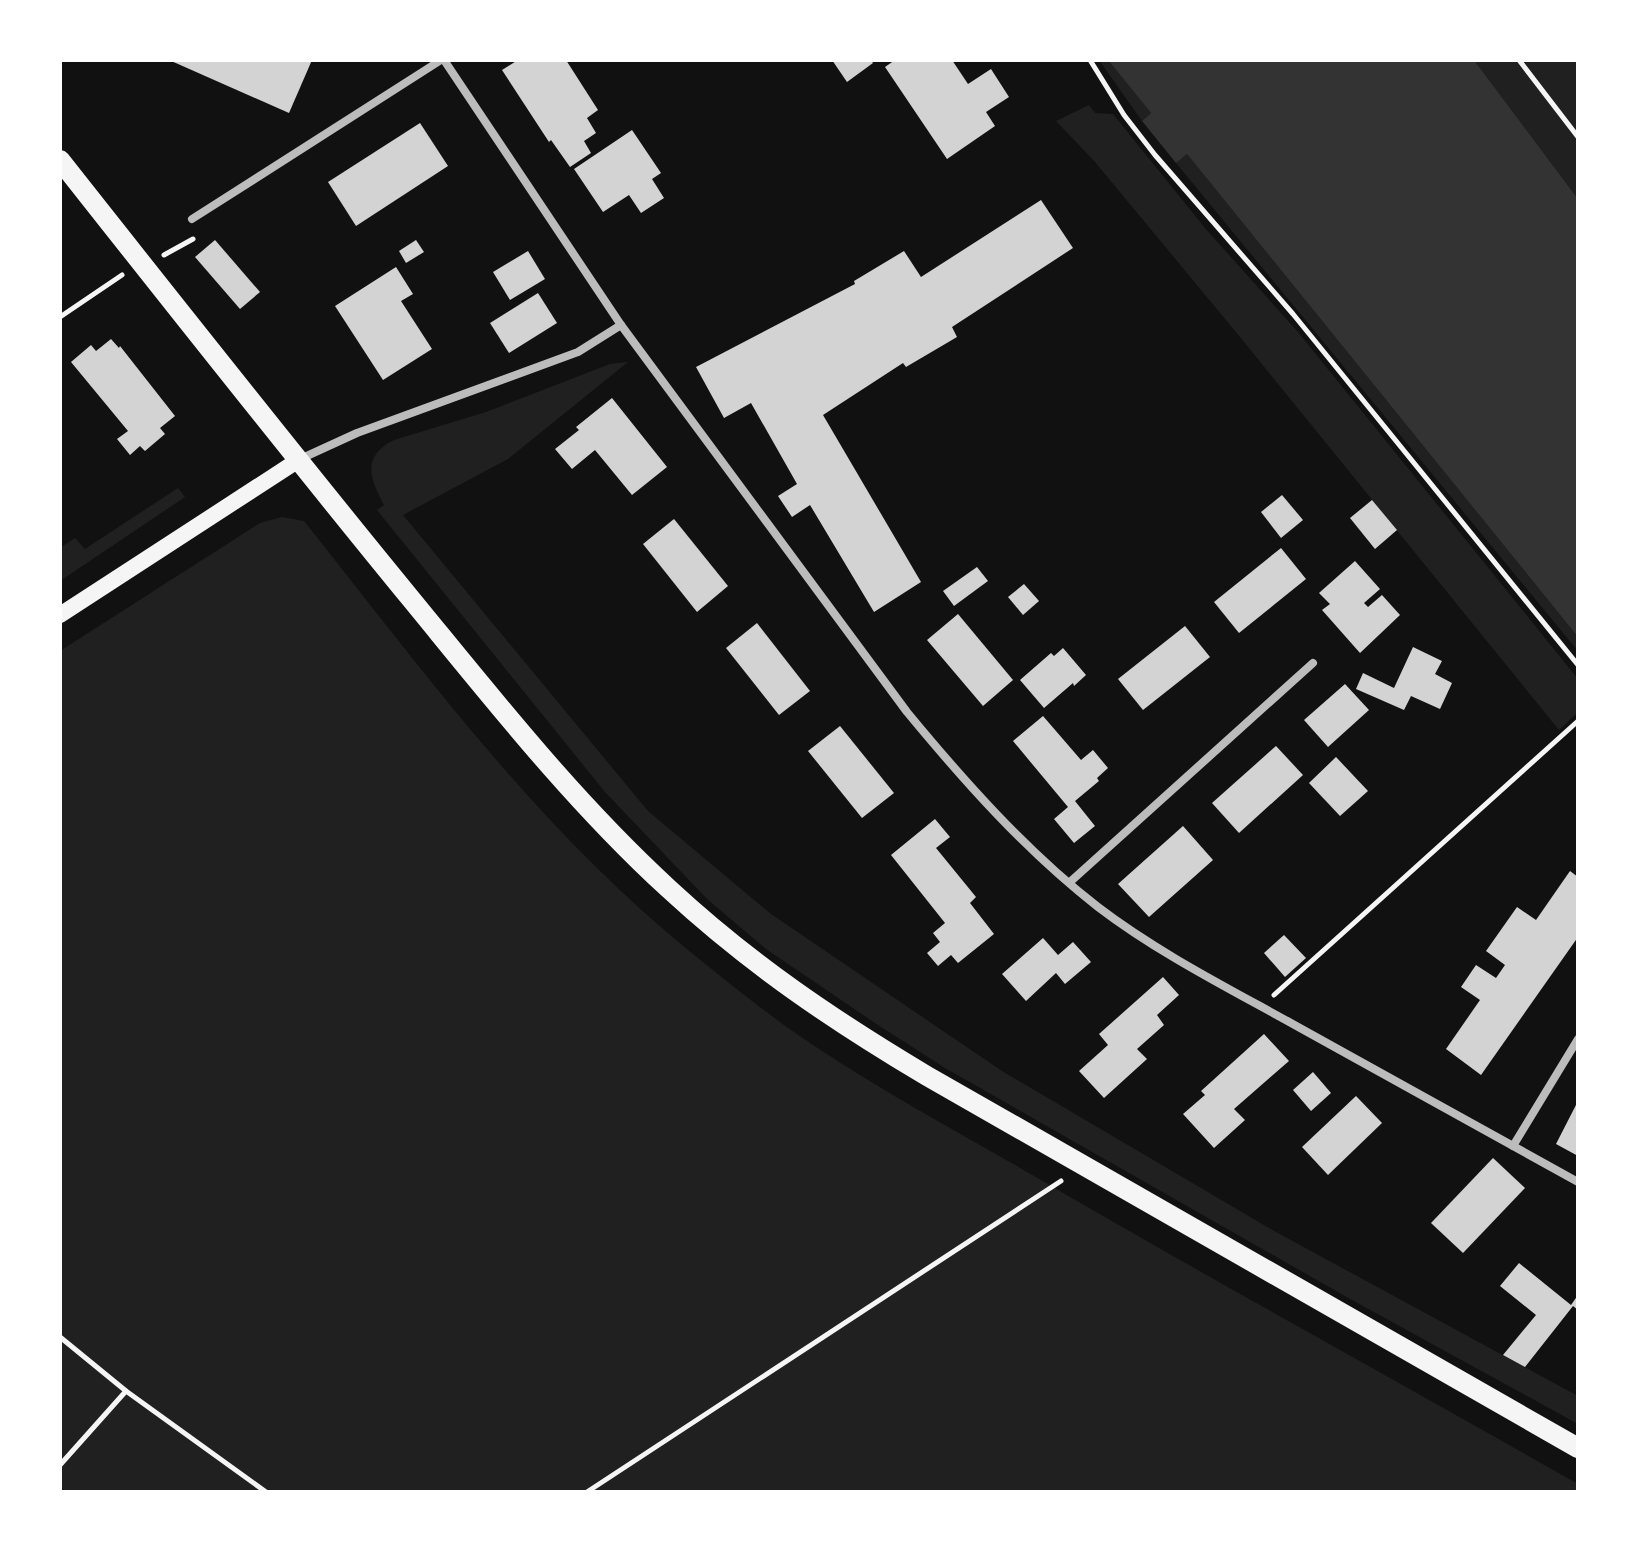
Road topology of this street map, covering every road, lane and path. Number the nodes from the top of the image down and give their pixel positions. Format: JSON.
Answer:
{"nodes":[{"id":1,"x":443,"y":60,"type":"edge"},
{"id":2,"x":1090,"y":60,"type":"edge"},
{"id":3,"x":1521,"y":61,"type":"edge"},
{"id":4,"x":1578,"y":137,"type":"edge"},
{"id":5,"x":60,"y":160,"type":"edge"},
{"id":6,"x":192,"y":219,"type":"joint"},
{"id":7,"x":141,"y":263,"type":"junction"},
{"id":8,"x":60,"y":317,"type":"edge"},
{"id":9,"x":621,"y":325,"type":"junction"},
{"id":10,"x":297,"y":461,"type":"junction"},
{"id":11,"x":60,"y":615,"type":"edge"},
{"id":12,"x":1313,"y":663,"type":"dead end"},
{"id":13,"x":1578,"y":665,"type":"edge"},
{"id":14,"x":1578,"y":721,"type":"edge"},
{"id":15,"x":1070,"y":882,"type":"junction"},
{"id":16,"x":1261,"y":1006,"type":"junction"},
{"id":17,"x":1578,"y":1039,"type":"edge"},
{"id":18,"x":1513,"y":1146,"type":"junction"},
{"id":19,"x":1083,"y":1167,"type":"junction"},
{"id":20,"x":1578,"y":1182,"type":"edge"},
{"id":21,"x":60,"y":1337,"type":"edge"},
{"id":22,"x":126,"y":1391,"type":"junction"},
{"id":23,"x":1578,"y":1448,"type":"edge"},
{"id":24,"x":60,"y":1465,"type":"edge"},
{"id":25,"x":266,"y":1492,"type":"edge"},
{"id":26,"x":587,"y":1492,"type":"edge"}],
"edges":[{"from":1,"to":6,"type":"street"},
{"from":1,"to":9,"type":"street"},
{"from":2,"to":13,"type":"path"},
{"from":3,"to":4,"type":"path"},
{"from":5,"to":7,"type":"main road"},
{"from":6,"to":7,"type":"path"},
{"from":7,"to":8,"type":"path"},
{"from":7,"to":10,"type":"main road"},
{"from":9,"to":10,"type":"street"},
{"from":9,"to":15,"type":"street"},
{"from":10,"to":11,"type":"main road"},
{"from":10,"to":19,"type":"main road"},
{"from":12,"to":15,"type":"street"},
{"from":14,"to":16,"type":"path"},
{"from":15,"to":16,"type":"street"},
{"from":16,"to":18,"type":"street"},
{"from":17,"to":18,"type":"street"},
{"from":18,"to":20,"type":"street"},
{"from":19,"to":23,"type":"main road"},
{"from":19,"to":26,"type":"path"},
{"from":21,"to":22,"type":"path"},
{"from":22,"to":24,"type":"path"},
{"from":22,"to":25,"type":"path"}]}
